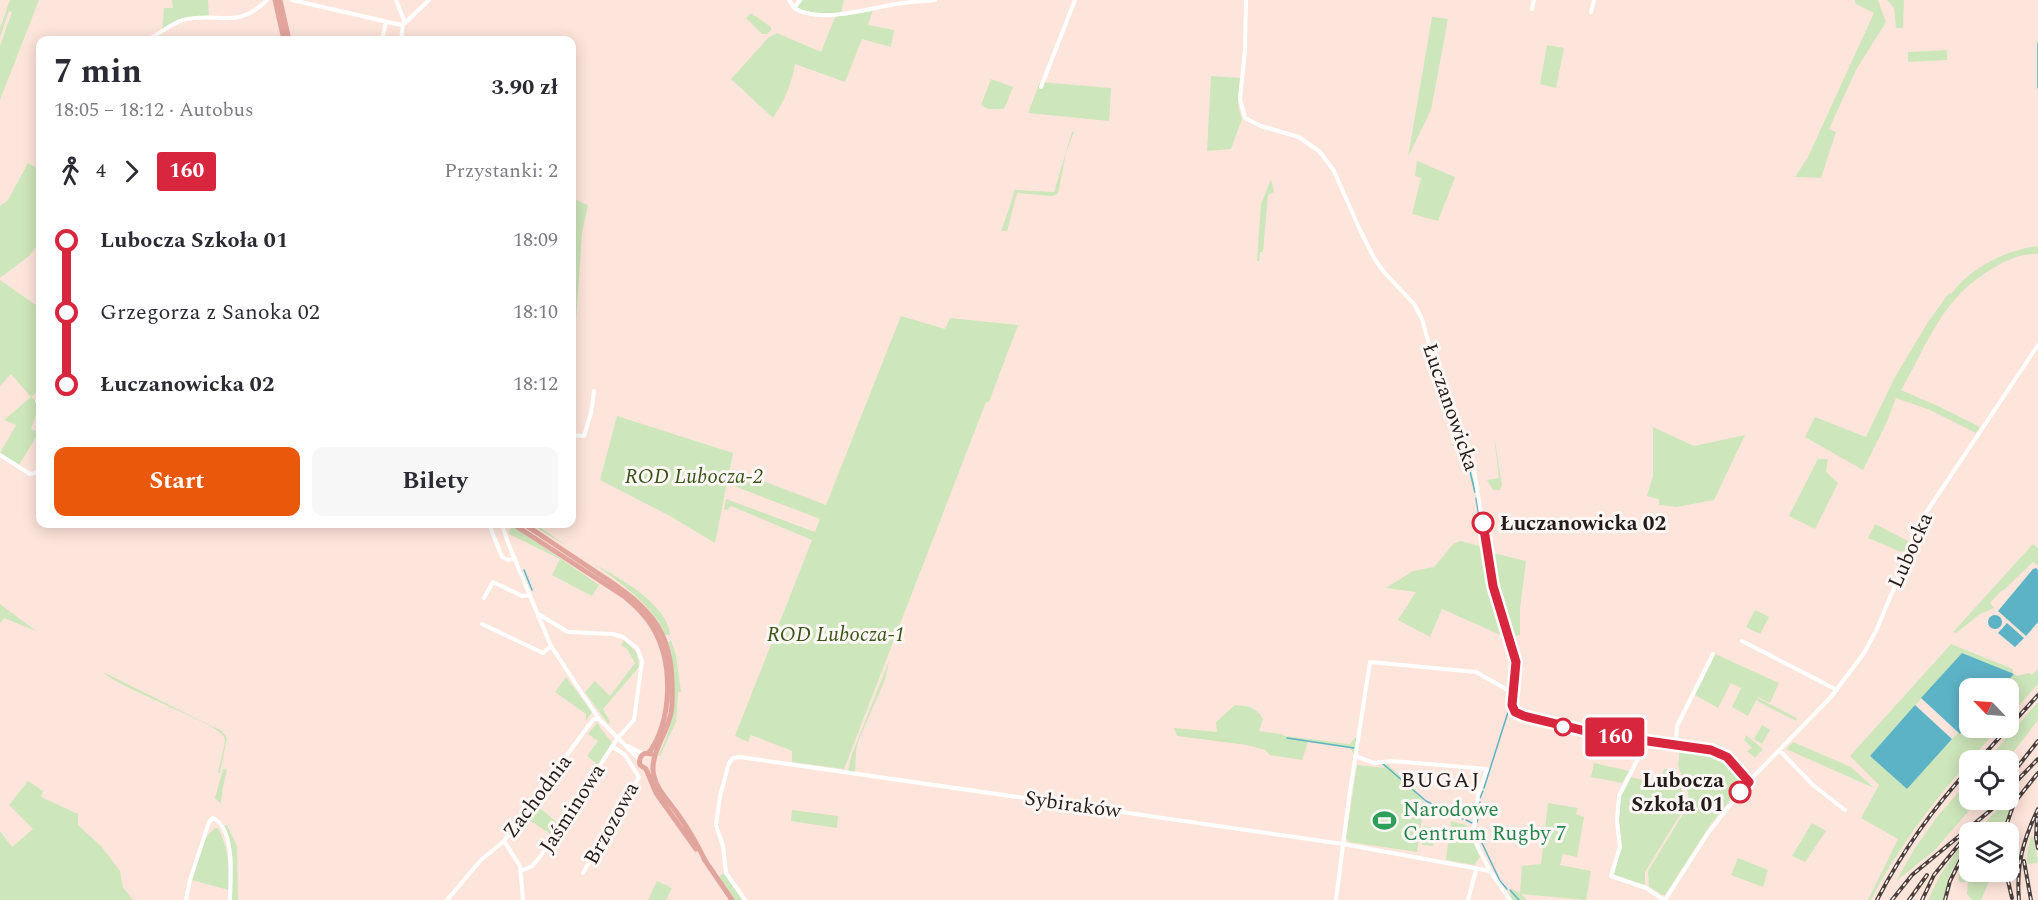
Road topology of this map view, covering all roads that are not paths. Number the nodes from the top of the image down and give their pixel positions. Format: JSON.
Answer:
{"nodes":[{"id":1,"x":267,"y":0,"type":"edge"},
{"id":2,"x":275,"y":0,"type":"edge"},
{"id":3,"x":280,"y":0,"type":"edge"},
{"id":4,"x":291,"y":0,"type":"edge"},
{"id":5,"x":396,"y":0,"type":"edge"},
{"id":6,"x":429,"y":0,"type":"edge"},
{"id":7,"x":789,"y":0,"type":"edge"},
{"id":8,"x":800,"y":0,"type":"edge"},
{"id":9,"x":935,"y":0,"type":"edge"},
{"id":10,"x":1076,"y":0,"type":"edge"},
{"id":11,"x":1246,"y":0,"type":"edge"},
{"id":12,"x":1534,"y":0,"type":"edge"},
{"id":13,"x":1594,"y":0,"type":"edge"},
{"id":14,"x":423,"y":3,"type":"edge"},
{"id":15,"x":794,"y":9,"type":"junction"},
{"id":16,"x":1532,"y":9,"type":"dead end"},
{"id":17,"x":1592,"y":12,"type":"dead end"},
{"id":18,"x":386,"y":22,"type":"junction"},
{"id":19,"x":404,"y":24,"type":"junction"},
{"id":20,"x":154,"y":36,"type":"edge"},
{"id":21,"x":283,"y":36,"type":"edge"},
{"id":22,"x":288,"y":36,"type":"edge"},
{"id":23,"x":383,"y":36,"type":"edge"},
{"id":24,"x":401,"y":36,"type":"edge"},
{"id":25,"x":1041,"y":87,"type":"dead end"},
{"id":26,"x":2038,"y":345,"type":"edge"},
{"id":27,"x":594,"y":391,"type":"dead end"},
{"id":28,"x":576,"y":435,"type":"edge"},
{"id":29,"x":0,"y":455,"type":"edge"},
{"id":30,"x":36,"y":472,"type":"edge"},
{"id":31,"x":491,"y":528,"type":"edge"},
{"id":32,"x":504,"y":528,"type":"edge"},
{"id":33,"x":507,"y":528,"type":"edge"},
{"id":34,"x":519,"y":528,"type":"edge"},
{"id":35,"x":530,"y":528,"type":"edge"},
{"id":36,"x":506,"y":537,"type":"junction"},
{"id":37,"x":515,"y":558,"type":"junction"},
{"id":38,"x":530,"y":595,"type":"junction"},
{"id":39,"x":484,"y":598,"type":"dead end"},
{"id":40,"x":538,"y":615,"type":"junction"},
{"id":41,"x":482,"y":624,"type":"dead end"},
{"id":42,"x":1742,"y":641,"type":"dead end"},
{"id":43,"x":551,"y":646,"type":"junction"},
{"id":44,"x":1713,"y":654,"type":"dead end"},
{"id":45,"x":1837,"y":690,"type":"junction"},
{"id":46,"x":1514,"y":693,"type":"junction"},
{"id":47,"x":599,"y":719,"type":"junction"},
{"id":48,"x":617,"y":739,"type":"junction"},
{"id":49,"x":1647,"y":741,"type":"junction"},
{"id":50,"x":1676,"y":744,"type":"junction"},
{"id":51,"x":612,"y":746,"type":"junction"},
{"id":52,"x":1779,"y":750,"type":"junction"},
{"id":53,"x":646,"y":756,"type":"junction"},
{"id":54,"x":1355,"y":756,"type":"junction"},
{"id":55,"x":653,"y":767,"type":"junction"},
{"id":56,"x":646,"y":769,"type":"junction"},
{"id":57,"x":1749,"y":782,"type":"junction"},
{"id":58,"x":1845,"y":810,"type":"dead end"},
{"id":59,"x":504,"y":842,"type":"junction"},
{"id":60,"x":1343,"y":844,"type":"junction"},
{"id":61,"x":705,"y":860,"type":"junction"},
{"id":62,"x":725,"y":869,"type":"junction"},
{"id":63,"x":1476,"y":870,"type":"junction"},
{"id":64,"x":521,"y":871,"type":"junction"},
{"id":65,"x":1490,"y":871,"type":"junction"},
{"id":66,"x":584,"y":873,"type":"dead end"},
{"id":67,"x":716,"y":876,"type":"junction"},
{"id":68,"x":186,"y":900,"type":"edge"},
{"id":69,"x":230,"y":900,"type":"edge"},
{"id":70,"x":447,"y":900,"type":"edge"},
{"id":71,"x":523,"y":900,"type":"edge"},
{"id":72,"x":732,"y":900,"type":"edge"},
{"id":73,"x":745,"y":900,"type":"edge"},
{"id":74,"x":1336,"y":900,"type":"edge"},
{"id":75,"x":1468,"y":900,"type":"edge"},
{"id":76,"x":1510,"y":900,"type":"edge"},
{"id":77,"x":1665,"y":900,"type":"edge"}],
"edges":[{"from":1,"to":20,"type":"street"},
{"from":2,"to":21,"type":"main road"},
{"from":3,"to":22,"type":"main road"},
{"from":4,"to":18,"type":"street"},
{"from":5,"to":19,"type":"street"},
{"from":6,"to":14,"type":"street"},
{"from":7,"to":15,"type":"street"},
{"from":8,"to":15,"type":"street"},
{"from":9,"to":15,"type":"street"},
{"from":10,"to":25,"type":"street"},
{"from":11,"to":46,"type":"street","name":"Łuczanowicka"},
{"from":12,"to":16,"type":"street"},
{"from":13,"to":17,"type":"street"},
{"from":14,"to":19,"type":"street"},
{"from":18,"to":19,"type":"street"},
{"from":18,"to":23,"type":"street"},
{"from":19,"to":24,"type":"street"},
{"from":26,"to":45,"type":"street","name":"Lubocka"},
{"from":27,"to":28,"type":"street"},
{"from":29,"to":30,"type":"street"},
{"from":31,"to":37,"type":"street"},
{"from":32,"to":36,"type":"street"},
{"from":33,"to":36,"type":"street"},
{"from":34,"to":53,"type":"main road"},
{"from":35,"to":53,"type":"main road"},
{"from":36,"to":37,"type":"street"},
{"from":37,"to":38,"type":"street"},
{"from":38,"to":39,"type":"street"},
{"from":38,"to":40,"type":"street"},
{"from":40,"to":43,"type":"street"},
{"from":40,"to":48,"type":"street","name":"Jaśminowa"},
{"from":41,"to":43,"type":"street"},
{"from":42,"to":45,"type":"street"},
{"from":43,"to":47,"type":"street"},
{"from":44,"to":50,"type":"street"},
{"from":45,"to":52,"type":"street","name":"Lubocka"},
{"from":46,"to":49,"type":"street","name":"Łuczanowicka"},
{"from":46,"to":54,"type":"street"},
{"from":47,"to":48,"type":"street"},
{"from":47,"to":59,"type":"street","name":"Zachodnia"},
{"from":48,"to":51,"type":"street","name":"Jaśminowa"},
{"from":48,"to":53,"type":"street"},
{"from":49,"to":50,"type":"street","name":"Łuczanowicka"},
{"from":49,"to":77,"type":"street"},
{"from":50,"to":57,"type":"street","name":"Łuczanowicka"},
{"from":51,"to":64,"type":"street","name":"Jaśminowa"},
{"from":51,"to":66,"type":"street","name":"Brzozowa"},
{"from":52,"to":57,"type":"street","name":"Lubocka"},
{"from":52,"to":58,"type":"street"},
{"from":53,"to":55,"type":"main road"},
{"from":53,"to":56,"type":"main road"},
{"from":54,"to":60,"type":"street"},
{"from":54,"to":65,"type":"street"},
{"from":55,"to":56,"type":"main road"},
{"from":55,"to":61,"type":"main road"},
{"from":56,"to":61,"type":"main road"},
{"from":57,"to":77,"type":"street","name":"Lubocka"},
{"from":59,"to":64,"type":"street"},
{"from":59,"to":70,"type":"street","name":"Zachodnia"},
{"from":60,"to":62,"type":"street","name":"Sybiraków"},
{"from":60,"to":63,"type":"street","name":"Sybiraków"},
{"from":60,"to":74,"type":"street"},
{"from":61,"to":67,"type":"main road"},
{"from":62,"to":67,"type":"street"},
{"from":62,"to":73,"type":"street"},
{"from":63,"to":65,"type":"street","name":"Sybiraków"},
{"from":63,"to":75,"type":"street"},
{"from":64,"to":71,"type":"street"},
{"from":65,"to":76,"type":"street"},
{"from":67,"to":72,"type":"main road"},
{"from":68,"to":69,"type":"street"}]}
